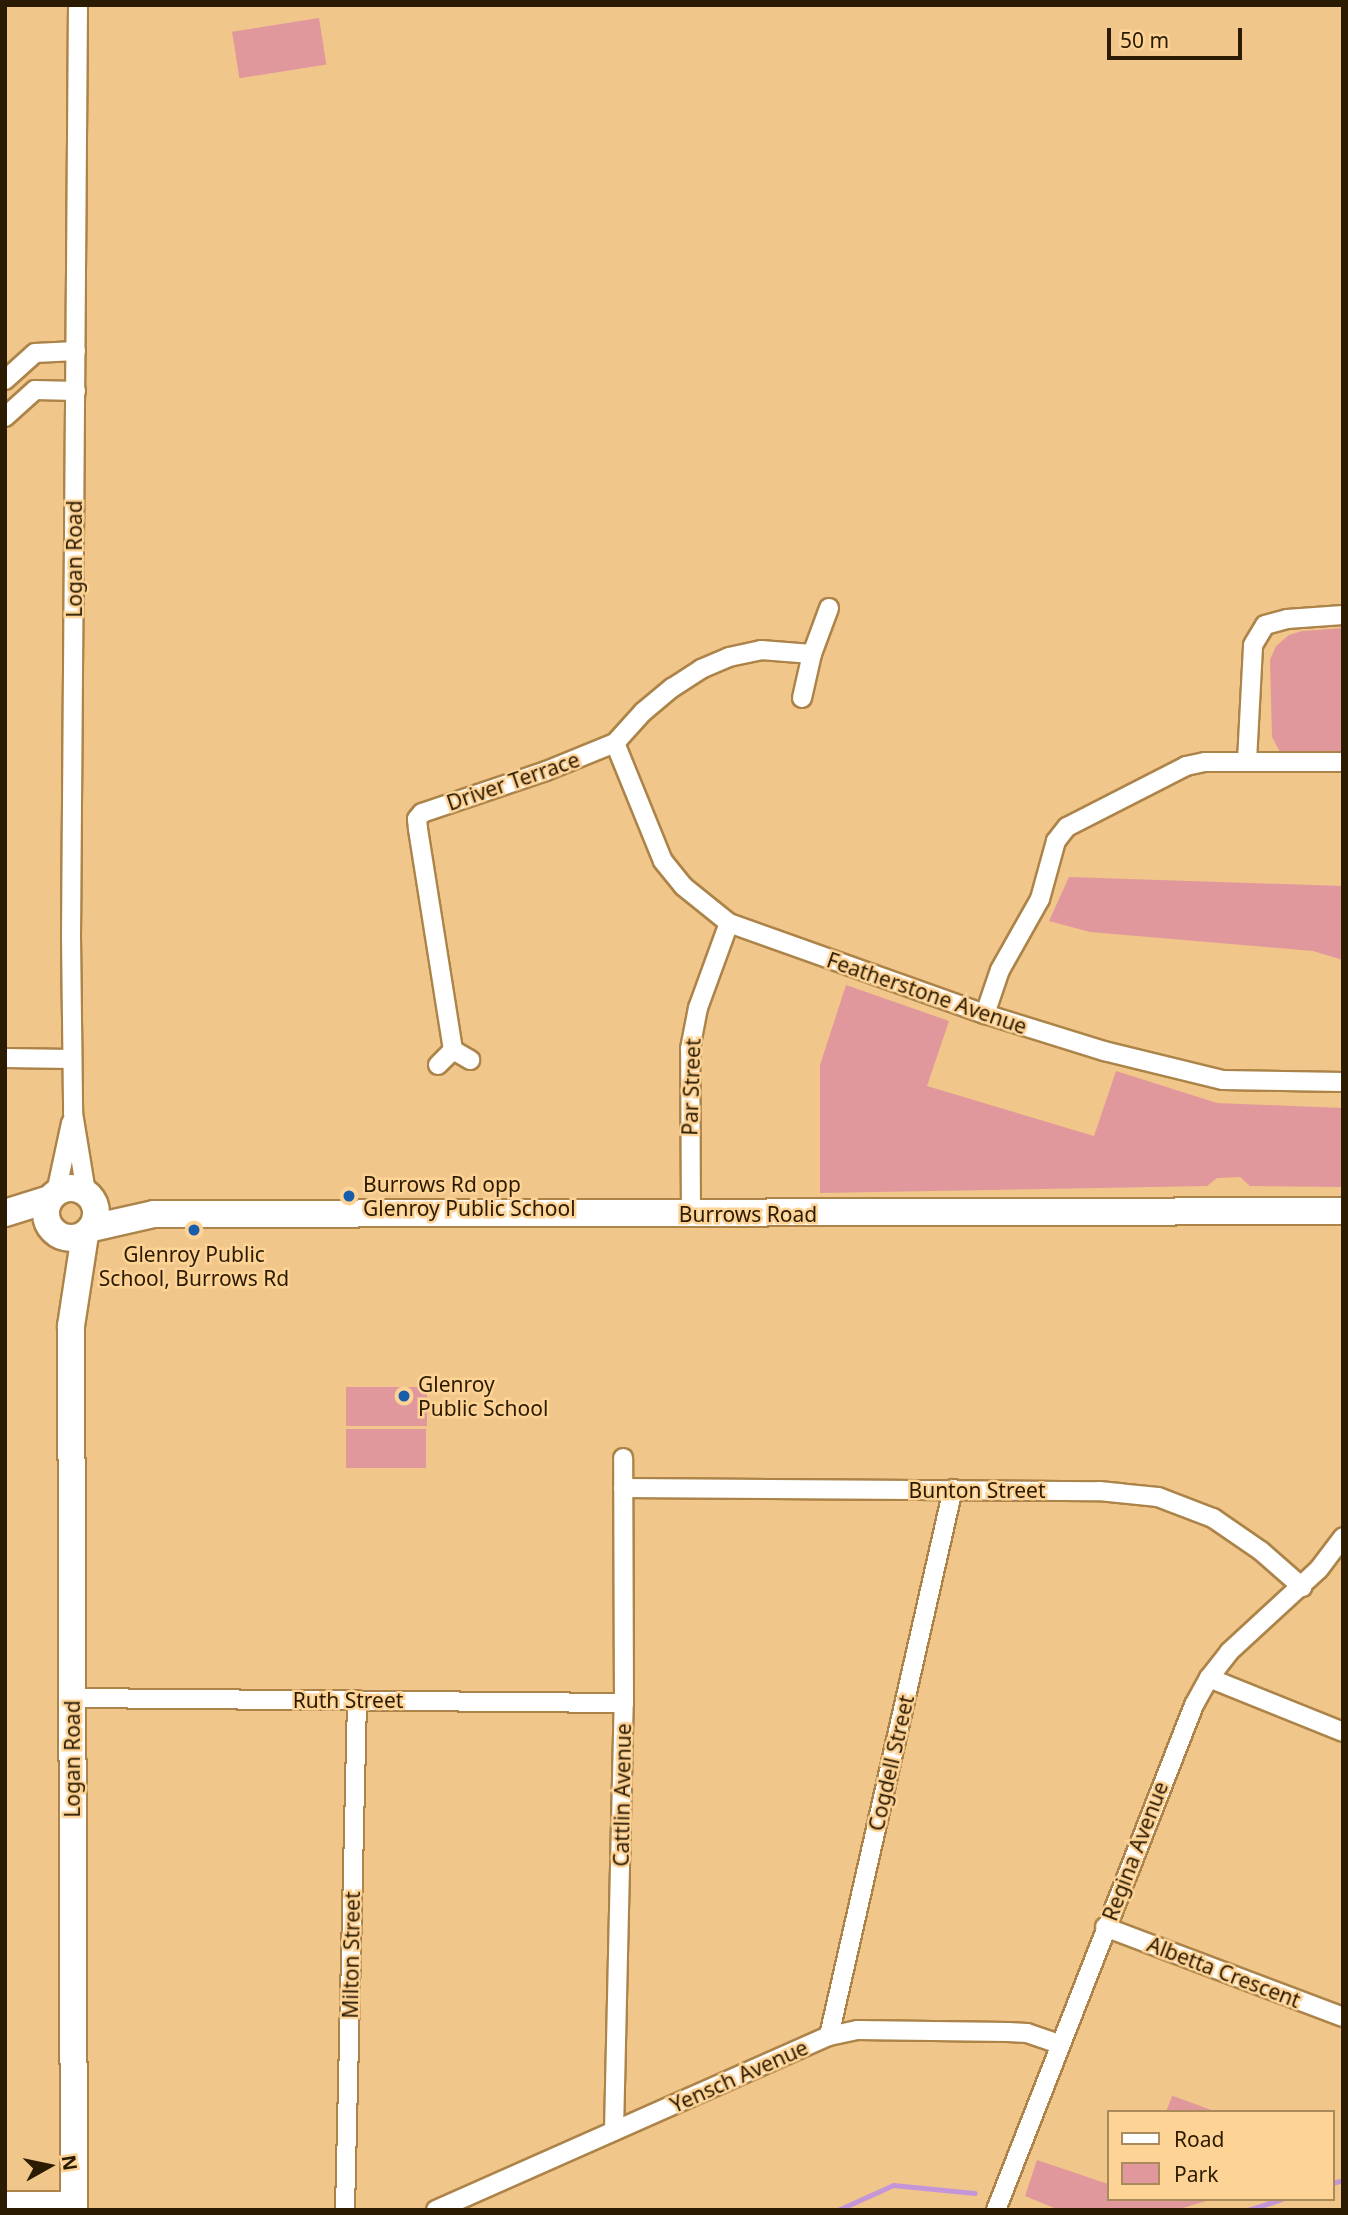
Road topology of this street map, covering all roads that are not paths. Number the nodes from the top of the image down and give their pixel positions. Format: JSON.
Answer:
{"nodes":[{"id":1,"x":78,"y":5,"type":"edge"},
{"id":2,"x":76,"y":351,"type":"junction"},
{"id":3,"x":5,"y":380,"type":"edge"},
{"id":4,"x":76,"y":391,"type":"junction"},
{"id":5,"x":5,"y":416,"type":"edge"},
{"id":6,"x":829,"y":608,"type":"dead end"},
{"id":7,"x":1343,"y":615,"type":"edge"},
{"id":8,"x":812,"y":654,"type":"junction"},
{"id":9,"x":802,"y":698,"type":"dead end"},
{"id":10,"x":615,"y":743,"type":"junction"},
{"id":11,"x":1247,"y":761,"type":"junction"},
{"id":12,"x":1343,"y":762,"type":"edge"},
{"id":13,"x":729,"y":923,"type":"junction"},
{"id":14,"x":985,"y":1014,"type":"junction"},
{"id":15,"x":453,"y":1050,"type":"junction"},
{"id":16,"x":5,"y":1058,"type":"edge"},
{"id":17,"x":72,"y":1059,"type":"junction"},
{"id":18,"x":470,"y":1060,"type":"dead end"},
{"id":19,"x":438,"y":1065,"type":"dead end"},
{"id":20,"x":1343,"y":1082,"type":"edge"},
{"id":21,"x":73,"y":1113,"type":"junction"},
{"id":22,"x":53,"y":1196,"type":"junction"},
{"id":23,"x":90,"y":1197,"type":"junction"},
{"id":24,"x":1343,"y":1211,"type":"edge"},
{"id":25,"x":154,"y":1214,"type":"junction"},
{"id":26,"x":5,"y":1215,"type":"edge"},
{"id":27,"x":691,"y":1215,"type":"junction"},
{"id":28,"x":72,"y":1231,"type":"junction"},
{"id":29,"x":623,"y":1458,"type":"dead end"},
{"id":30,"x":623,"y":1489,"type":"junction"},
{"id":31,"x":953,"y":1489,"type":"junction"},
{"id":32,"x":1343,"y":1537,"type":"edge"},
{"id":33,"x":1302,"y":1587,"type":"junction"},
{"id":34,"x":1209,"y":1678,"type":"junction"},
{"id":35,"x":72,"y":1698,"type":"junction"},
{"id":36,"x":357,"y":1700,"type":"junction"},
{"id":37,"x":624,"y":1703,"type":"junction"},
{"id":38,"x":1343,"y":1732,"type":"edge"},
{"id":39,"x":1105,"y":1927,"type":"junction"},
{"id":40,"x":1343,"y":2017,"type":"edge"},
{"id":41,"x":829,"y":2036,"type":"junction"},
{"id":42,"x":1059,"y":2044,"type":"junction"},
{"id":43,"x":614,"y":2131,"type":"junction"},
{"id":44,"x":5,"y":2205,"type":"edge"},
{"id":45,"x":74,"y":2207,"type":"edge"},
{"id":46,"x":345,"y":2210,"type":"edge"},
{"id":47,"x":436,"y":2210,"type":"edge"},
{"id":48,"x":996,"y":2210,"type":"edge"}],
"edges":[{"from":1,"to":2,"type":"street","name":"Logan Road"},
{"from":2,"to":3,"type":"street"},
{"from":2,"to":4,"type":"street","name":"Logan Road"},
{"from":4,"to":5,"type":"street"},
{"from":4,"to":17,"type":"street","name":"Logan Road"},
{"from":6,"to":8,"type":"street"},
{"from":7,"to":11,"type":"street"},
{"from":8,"to":9,"type":"street"},
{"from":8,"to":10,"type":"street","name":"Driver Terrace"},
{"from":10,"to":13,"type":"street","name":"Featherstone Avenue"},
{"from":10,"to":15,"type":"street","name":"Driver Terrace"},
{"from":11,"to":12,"type":"street"},
{"from":11,"to":14,"type":"street"},
{"from":13,"to":14,"type":"street","name":"Featherstone Avenue"},
{"from":13,"to":27,"type":"street","name":"Par Street"},
{"from":14,"to":20,"type":"street","name":"Featherstone Avenue"},
{"from":15,"to":18,"type":"street"},
{"from":15,"to":19,"type":"street"},
{"from":16,"to":17,"type":"street"},
{"from":17,"to":21,"type":"street","name":"Logan Road"},
{"from":21,"to":22,"type":"street","name":"Logan Road"},
{"from":21,"to":23,"type":"street","name":"Logan Road"},
{"from":22,"to":23,"type":"main road"},
{"from":22,"to":26,"type":"main road","name":"Burrows Road"},
{"from":22,"to":28,"type":"main road"},
{"from":23,"to":25,"type":"main road","name":"Burrows Road"},
{"from":23,"to":28,"type":"main road"},
{"from":24,"to":27,"type":"main road","name":"Burrows Road"},
{"from":25,"to":27,"type":"main road","name":"Burrows Road"},
{"from":25,"to":28,"type":"main road","name":"Burrows Road"},
{"from":26,"to":28,"type":"main road","name":"Burrows Road"},
{"from":28,"to":35,"type":"main road","name":"Logan Road"},
{"from":29,"to":30,"type":"street","name":"Cattlin Avenue"},
{"from":30,"to":31,"type":"street","name":"Bunton Street"},
{"from":30,"to":37,"type":"street","name":"Cattlin Avenue"},
{"from":31,"to":33,"type":"street","name":"Bunton Street"},
{"from":31,"to":41,"type":"street","name":"Cogdell Street"},
{"from":32,"to":33,"type":"street","name":"Regina Avenue"},
{"from":33,"to":34,"type":"street","name":"Regina Avenue"},
{"from":34,"to":38,"type":"street"},
{"from":34,"to":39,"type":"street","name":"Regina Avenue"},
{"from":35,"to":36,"type":"street","name":"Ruth Street"},
{"from":35,"to":45,"type":"main road","name":"Logan Road"},
{"from":36,"to":37,"type":"street","name":"Ruth Street"},
{"from":36,"to":46,"type":"street","name":"Milton Street"},
{"from":37,"to":43,"type":"street","name":"Cattlin Avenue"},
{"from":39,"to":40,"type":"street","name":"Albetta Crescent"},
{"from":39,"to":42,"type":"street","name":"Regina Avenue"},
{"from":41,"to":42,"type":"street","name":"Yensch Avenue"},
{"from":41,"to":43,"type":"street","name":"Yensch Avenue"},
{"from":42,"to":48,"type":"street","name":"Regina Avenue"},
{"from":43,"to":47,"type":"street","name":"Yensch Avenue"},
{"from":44,"to":45,"type":"main road"}]}
